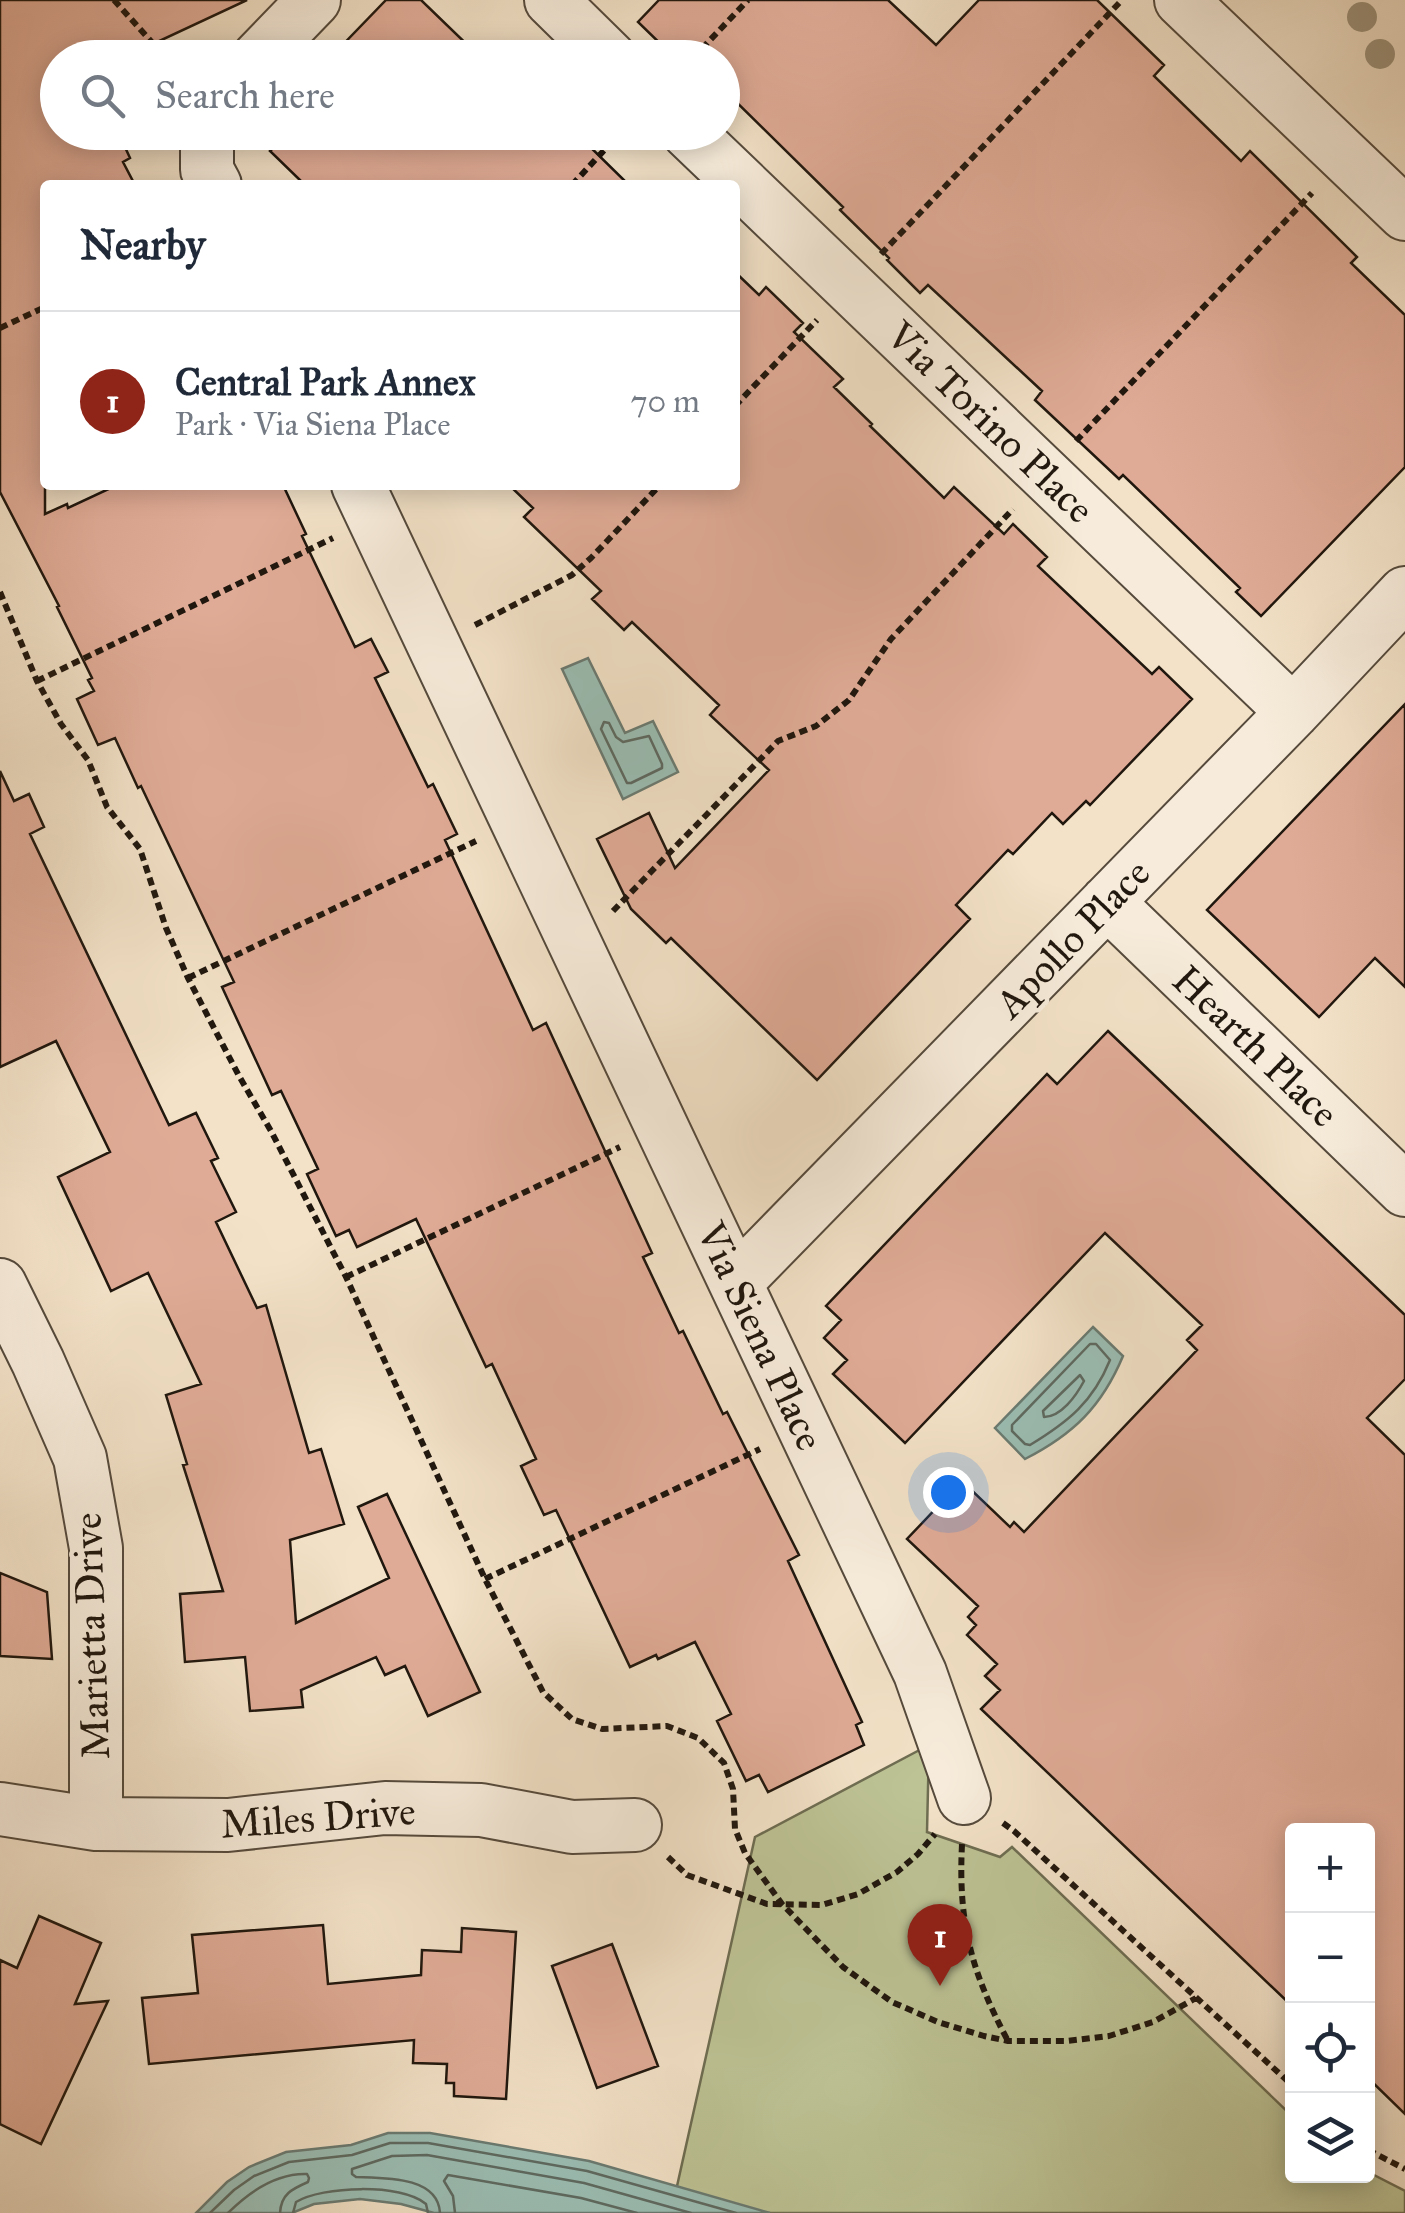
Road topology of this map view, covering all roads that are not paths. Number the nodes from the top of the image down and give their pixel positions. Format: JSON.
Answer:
{"nodes":[{"id":1,"x":314,"y":0,"type":"edge"},
{"id":2,"x":551,"y":0,"type":"edge"},
{"id":3,"x":1181,"y":0,"type":"edge"},
{"id":4,"x":275,"y":40,"type":"edge"},
{"id":5,"x":592,"y":40,"type":"edge"},
{"id":6,"x":208,"y":150,"type":"edge"},
{"id":7,"x":707,"y":150,"type":"edge"},
{"id":8,"x":213,"y":180,"type":"edge"},
{"id":9,"x":738,"y":180,"type":"edge"},
{"id":10,"x":740,"y":182,"type":"edge"},
{"id":11,"x":1405,"y":214,"type":"edge"},
{"id":12,"x":366,"y":502,"type":"edge"},
{"id":13,"x":1405,"y":593,"type":"edge"},
{"id":14,"x":1293,"y":712,"type":"junction"},
{"id":15,"x":1107,"y":902,"type":"junction"},
{"id":16,"x":1405,"y":1190,"type":"edge"},
{"id":17,"x":736,"y":1282,"type":"junction"},
{"id":18,"x":0,"y":1285,"type":"edge"},
{"id":19,"x":964,"y":1798,"type":"road end"},
{"id":20,"x":0,"y":1809,"type":"edge"},
{"id":21,"x":96,"y":1824,"type":"junction"},
{"id":22,"x":635,"y":1824,"type":"road end"}],
"edges":[{"from":1,"to":4,"type":"street"},
{"from":2,"to":5,"type":"street"},
{"from":3,"to":11,"type":"street"},
{"from":6,"to":8,"type":"street"},
{"from":7,"to":9,"type":"street","name":"Via Torino Place"},
{"from":10,"to":14,"type":"street","name":"Via Torino Place"},
{"from":12,"to":17,"type":"street","name":"Via Siena Place"},
{"from":13,"to":14,"type":"street","name":"Apollo Place"},
{"from":14,"to":15,"type":"street","name":"Apollo Place"},
{"from":15,"to":16,"type":"street","name":"Hearth Place"},
{"from":15,"to":17,"type":"street","name":"Apollo Place"},
{"from":17,"to":19,"type":"street","name":"Via Siena Place"},
{"from":18,"to":21,"type":"street","name":"Marietta Drive"},
{"from":20,"to":21,"type":"street","name":"Miles Drive"},
{"from":21,"to":22,"type":"street","name":"Miles Drive"}]}
